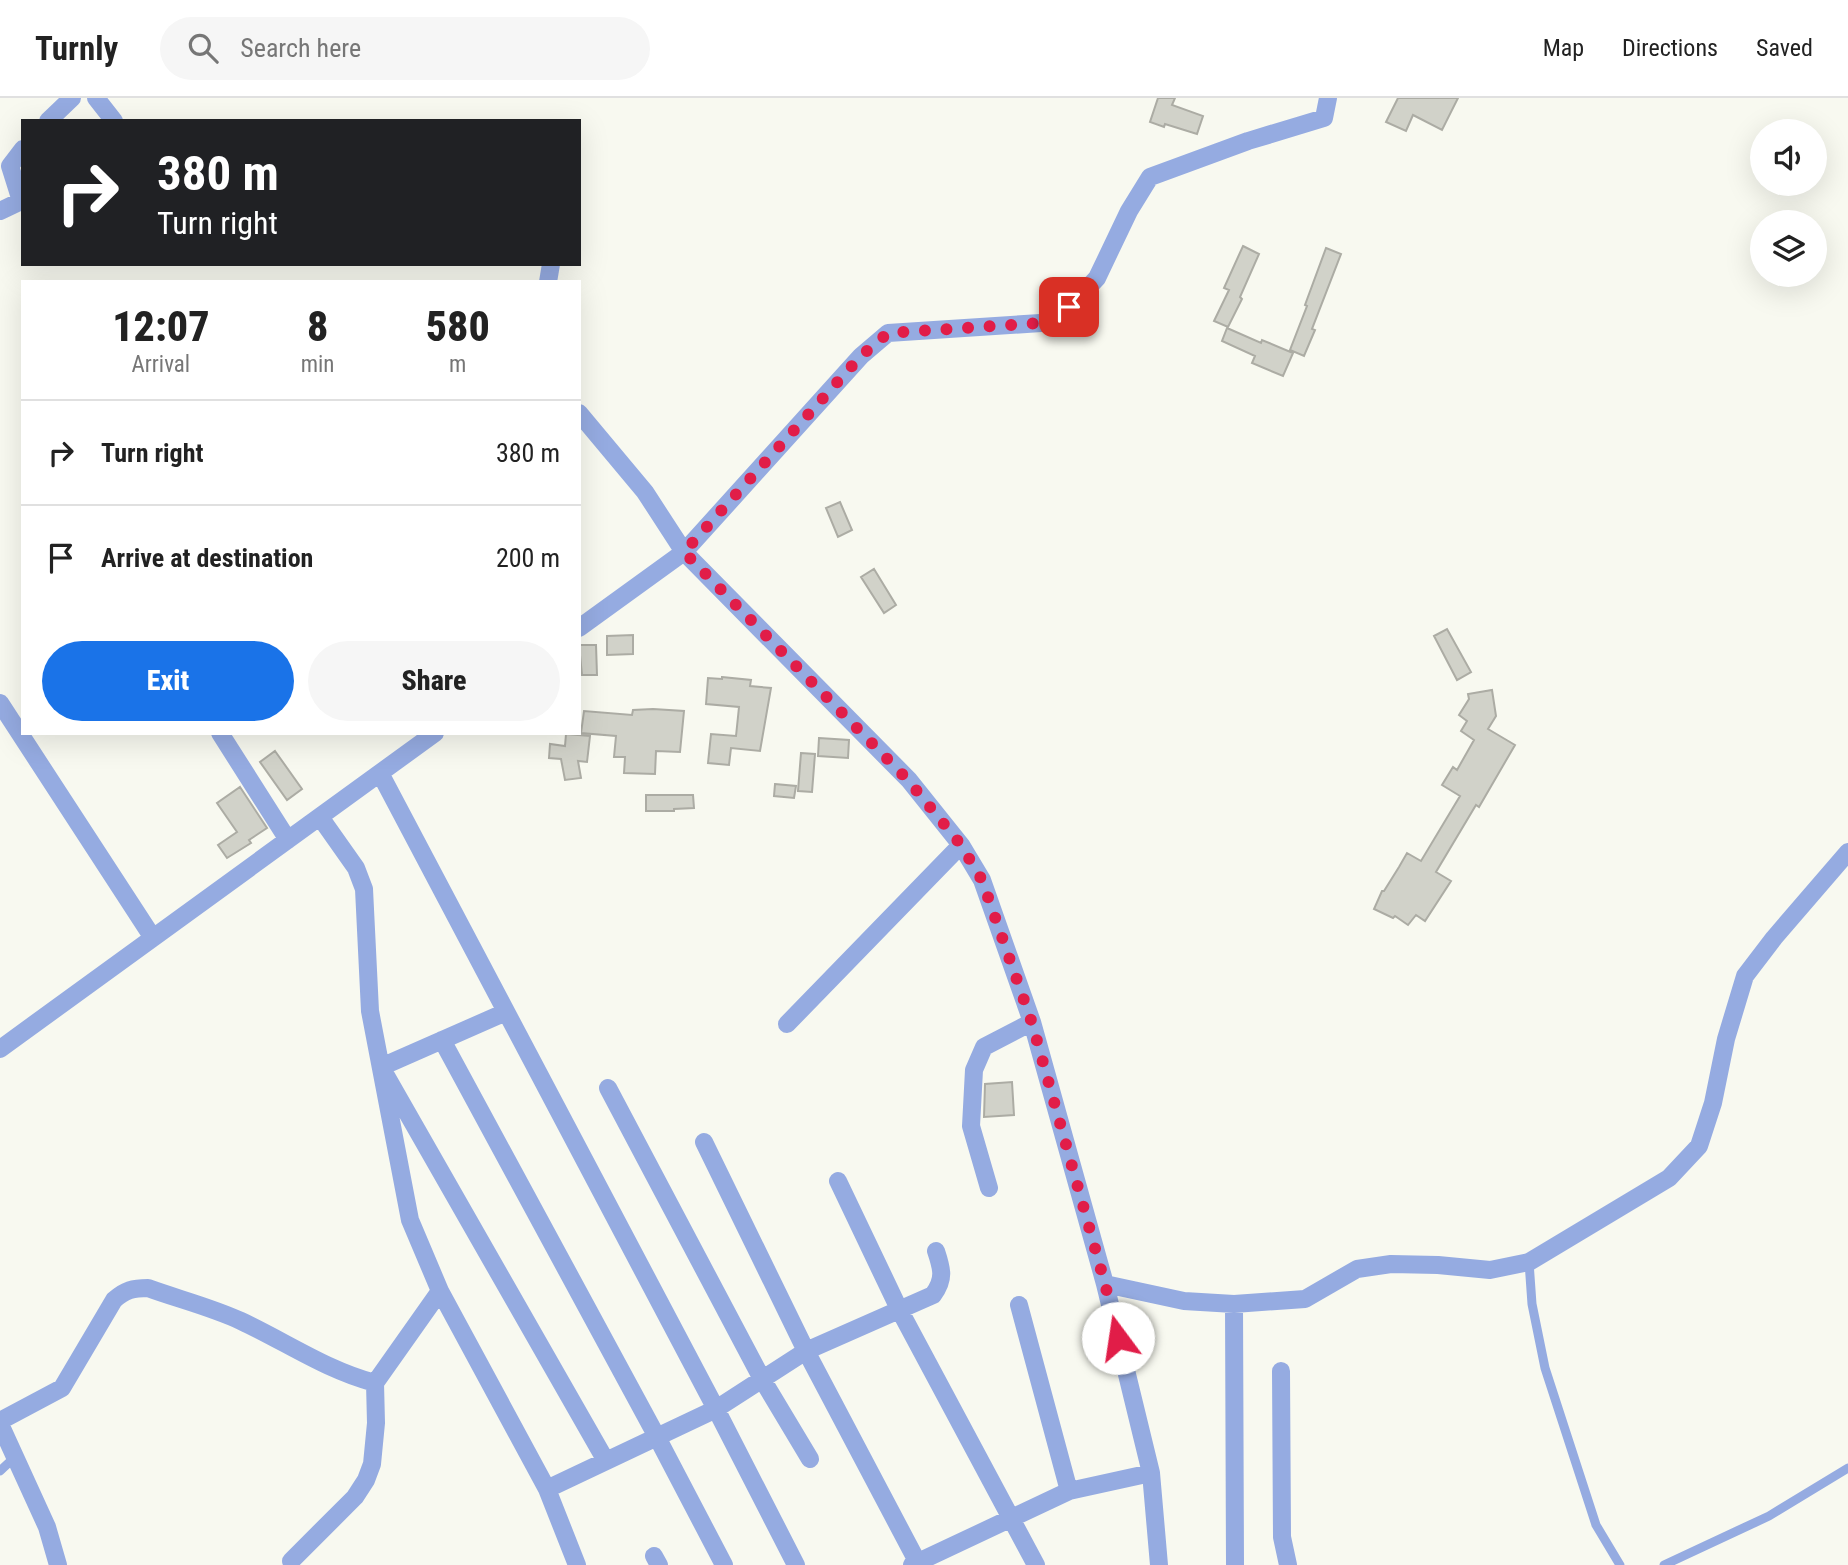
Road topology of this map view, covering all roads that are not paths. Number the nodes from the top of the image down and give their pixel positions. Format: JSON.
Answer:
{"nodes":[{"id":1,"x":72,"y":98,"type":"edge"},
{"id":2,"x":96,"y":98,"type":"edge"},
{"id":3,"x":1328,"y":98,"type":"edge"},
{"id":4,"x":50,"y":119,"type":"edge"},
{"id":5,"x":112,"y":119,"type":"edge"},
{"id":6,"x":21,"y":152,"type":"edge"},
{"id":7,"x":21,"y":201,"type":"edge"},
{"id":8,"x":21,"y":201,"type":"edge"},
{"id":9,"x":0,"y":211,"type":"edge"},
{"id":10,"x":581,"y":415,"type":"edge"},
{"id":11,"x":684,"y":552,"type":"junction"},
{"id":12,"x":581,"y":627,"type":"edge"},
{"id":13,"x":0,"y":703,"type":"edge"},
{"id":14,"x":221,"y":735,"type":"edge"},
{"id":15,"x":432,"y":735,"type":"edge"},
{"id":16,"x":380,"y":773,"type":"junction"},
{"id":17,"x":320,"y":817,"type":"junction"},
{"id":18,"x":288,"y":840,"type":"junction"},
{"id":19,"x":961,"y":845,"type":"junction"},
{"id":20,"x":1848,"y":852,"type":"edge"},
{"id":21,"x":153,"y":938,"type":"junction"},
{"id":22,"x":506,"y":1012,"type":"junction"},
{"id":23,"x":1032,"y":1023,"type":"junction"},
{"id":24,"x":786,"y":1024,"type":"dead end"},
{"id":25,"x":442,"y":1040,"type":"junction"},
{"id":26,"x":0,"y":1049,"type":"edge"},
{"id":27,"x":381,"y":1068,"type":"junction"},
{"id":28,"x":608,"y":1088,"type":"dead end"},
{"id":29,"x":704,"y":1142,"type":"dead end"},
{"id":30,"x":838,"y":1181,"type":"dead end"},
{"id":31,"x":989,"y":1188,"type":"dead end"},
{"id":32,"x":936,"y":1251,"type":"dead end"},
{"id":33,"x":1529,"y":1262,"type":"junction"},
{"id":34,"x":1105,"y":1284,"type":"junction"},
{"id":35,"x":440,"y":1291,"type":"junction"},
{"id":36,"x":1234,"y":1304,"type":"junction"},
{"id":37,"x":1019,"y":1305,"type":"dead end"},
{"id":38,"x":900,"y":1309,"type":"junction"},
{"id":39,"x":806,"y":1350,"type":"junction"},
{"id":40,"x":1281,"y":1371,"type":"dead end"},
{"id":41,"x":762,"y":1379,"type":"junction"},
{"id":42,"x":375,"y":1382,"type":"junction"},
{"id":43,"x":716,"y":1409,"type":"junction"},
{"id":44,"x":0,"y":1423,"type":"edge"},
{"id":45,"x":657,"y":1437,"type":"junction"},
{"id":46,"x":15,"y":1457,"type":"junction"},
{"id":47,"x":810,"y":1459,"type":"dead end"},
{"id":48,"x":606,"y":1461,"type":"junction"},
{"id":49,"x":1848,"y":1468,"type":"edge"},
{"id":50,"x":0,"y":1471,"type":"edge"},
{"id":51,"x":1151,"y":1474,"type":"junction"},
{"id":52,"x":547,"y":1489,"type":"junction"},
{"id":53,"x":1069,"y":1491,"type":"junction"},
{"id":54,"x":1010,"y":1518,"type":"junction"},
{"id":55,"x":290,"y":1561,"type":"dead end"},
{"id":56,"x":916,"y":1564,"type":"edge"},
{"id":57,"x":58,"y":1565,"type":"edge"},
{"id":58,"x":577,"y":1565,"type":"edge"},
{"id":59,"x":724,"y":1565,"type":"edge"},
{"id":60,"x":796,"y":1565,"type":"edge"},
{"id":61,"x":1036,"y":1565,"type":"edge"},
{"id":62,"x":1159,"y":1565,"type":"edge"},
{"id":63,"x":1235,"y":1565,"type":"edge"},
{"id":64,"x":1288,"y":1565,"type":"edge"},
{"id":65,"x":1620,"y":1565,"type":"edge"},
{"id":66,"x":1664,"y":1565,"type":"edge"}],
"edges":[{"from":1,"to":4,"type":"street"},
{"from":2,"to":5,"type":"street"},
{"from":3,"to":11,"type":"street"},
{"from":6,"to":8,"type":"street"},
{"from":7,"to":9,"type":"street"},
{"from":10,"to":11,"type":"street"},
{"from":11,"to":12,"type":"street"},
{"from":11,"to":19,"type":"street"},
{"from":13,"to":21,"type":"street"},
{"from":14,"to":18,"type":"street"},
{"from":15,"to":16,"type":"street"},
{"from":16,"to":17,"type":"street"},
{"from":16,"to":22,"type":"street"},
{"from":17,"to":18,"type":"street"},
{"from":17,"to":27,"type":"street"},
{"from":18,"to":21,"type":"street"},
{"from":19,"to":23,"type":"street"},
{"from":19,"to":24,"type":"street"},
{"from":20,"to":33,"type":"street"},
{"from":21,"to":26,"type":"street"},
{"from":22,"to":25,"type":"street"},
{"from":22,"to":43,"type":"street"},
{"from":23,"to":31,"type":"street"},
{"from":23,"to":34,"type":"street"},
{"from":25,"to":27,"type":"street"},
{"from":25,"to":45,"type":"street"},
{"from":27,"to":35,"type":"street"},
{"from":27,"to":48,"type":"street"},
{"from":28,"to":41,"type":"street"},
{"from":29,"to":39,"type":"street"},
{"from":30,"to":38,"type":"street"},
{"from":32,"to":38,"type":"street"},
{"from":33,"to":36,"type":"street"},
{"from":33,"to":65,"type":"lane"},
{"from":34,"to":36,"type":"street"},
{"from":34,"to":51,"type":"street"},
{"from":35,"to":42,"type":"street"},
{"from":35,"to":52,"type":"street"},
{"from":36,"to":63,"type":"street"},
{"from":37,"to":53,"type":"street"},
{"from":38,"to":39,"type":"street"},
{"from":38,"to":54,"type":"street"},
{"from":39,"to":41,"type":"street"},
{"from":39,"to":56,"type":"street"},
{"from":40,"to":64,"type":"street"},
{"from":41,"to":43,"type":"street"},
{"from":41,"to":47,"type":"street"},
{"from":42,"to":44,"type":"street"},
{"from":42,"to":55,"type":"street"},
{"from":43,"to":45,"type":"street"},
{"from":43,"to":60,"type":"street"},
{"from":44,"to":46,"type":"street"},
{"from":45,"to":48,"type":"street"},
{"from":45,"to":59,"type":"street"},
{"from":46,"to":50,"type":"lane"},
{"from":46,"to":57,"type":"street"},
{"from":48,"to":52,"type":"street"},
{"from":49,"to":66,"type":"lane"},
{"from":51,"to":53,"type":"street"},
{"from":51,"to":62,"type":"street"},
{"from":52,"to":58,"type":"street"},
{"from":53,"to":54,"type":"street"},
{"from":54,"to":56,"type":"street"},
{"from":54,"to":61,"type":"street"}]}
